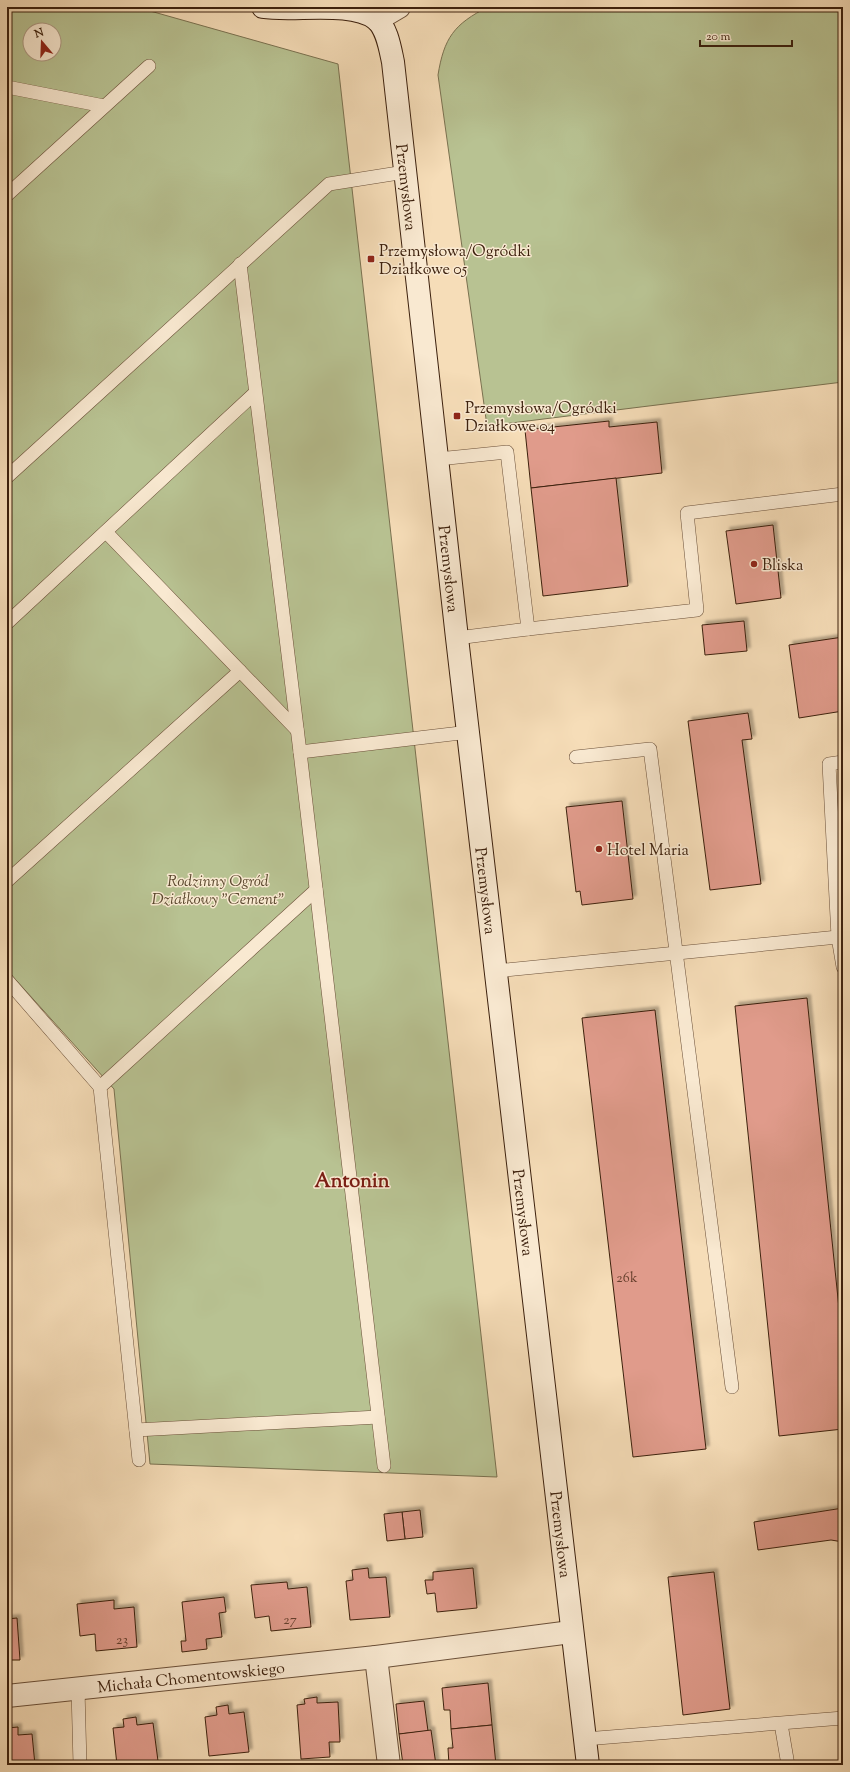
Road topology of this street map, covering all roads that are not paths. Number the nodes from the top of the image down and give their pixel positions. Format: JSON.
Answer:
{"nodes":[{"id":1,"x":263,"y":7,"type":"edge"},
{"id":2,"x":399,"y":7,"type":"edge"},
{"id":3,"x":377,"y":20,"type":"junction"},
{"id":4,"x":149,"y":66,"type":"dead end"},
{"id":5,"x":7,"y":87,"type":"edge"},
{"id":6,"x":104,"y":106,"type":"junction"},
{"id":7,"x":405,"y":172,"type":"junction"},
{"id":8,"x":7,"y":195,"type":"edge"},
{"id":9,"x":240,"y":264,"type":"junction"},
{"id":10,"x":255,"y":394,"type":"junction"},
{"id":11,"x":438,"y":459,"type":"junction"},
{"id":12,"x":7,"y":477,"type":"edge"},
{"id":13,"x":843,"y":494,"type":"edge"},
{"id":14,"x":106,"y":532,"type":"junction"},
{"id":15,"x":7,"y":623,"type":"edge"},
{"id":16,"x":528,"y":629,"type":"junction"},
{"id":17,"x":457,"y":638,"type":"junction"},
{"id":18,"x":240,"y":671,"type":"junction"},
{"id":19,"x":296,"y":730,"type":"junction"},
{"id":20,"x":469,"y":732,"type":"junction"},
{"id":21,"x":300,"y":752,"type":"junction"},
{"id":22,"x":576,"y":758,"type":"dead end"},
{"id":23,"x":843,"y":762,"type":"edge"},
{"id":24,"x":7,"y":881,"type":"edge"},
{"id":25,"x":316,"y":890,"type":"junction"},
{"id":26,"x":841,"y":937,"type":"edge"},
{"id":27,"x":676,"y":954,"type":"junction"},
{"id":28,"x":843,"y":968,"type":"edge"},
{"id":29,"x":496,"y":971,"type":"junction"},
{"id":30,"x":7,"y":980,"type":"edge"},
{"id":31,"x":100,"y":1087,"type":"junction"},
{"id":32,"x":732,"y":1387,"type":"dead end"},
{"id":33,"x":378,"y":1417,"type":"junction"},
{"id":34,"x":136,"y":1430,"type":"junction"},
{"id":35,"x":139,"y":1460,"type":"dead end"},
{"id":36,"x":384,"y":1466,"type":"dead end"},
{"id":37,"x":571,"y":1632,"type":"junction"},
{"id":38,"x":376,"y":1657,"type":"junction"},
{"id":39,"x":78,"y":1689,"type":"junction"},
{"id":40,"x":7,"y":1696,"type":"edge"},
{"id":41,"x":843,"y":1718,"type":"edge"},
{"id":42,"x":782,"y":1724,"type":"junction"},
{"id":43,"x":585,"y":1740,"type":"junction"},
{"id":44,"x":80,"y":1765,"type":"edge"},
{"id":45,"x":389,"y":1765,"type":"edge"},
{"id":46,"x":588,"y":1765,"type":"edge"},
{"id":47,"x":788,"y":1765,"type":"edge"}],
"edges":[{"from":1,"to":3,"type":"main road"},
{"from":2,"to":3,"type":"main road"},
{"from":3,"to":7,"type":"main road","name":"Przemysłowa"},
{"from":4,"to":6,"type":"lane"},
{"from":5,"to":6,"type":"lane"},
{"from":6,"to":8,"type":"lane"},
{"from":7,"to":9,"type":"lane"},
{"from":7,"to":11,"type":"main road","name":"Przemysłowa"},
{"from":9,"to":10,"type":"lane"},
{"from":9,"to":12,"type":"lane"},
{"from":10,"to":14,"type":"lane"},
{"from":10,"to":19,"type":"lane"},
{"from":11,"to":16,"type":"lane"},
{"from":11,"to":17,"type":"main road","name":"Przemysłowa"},
{"from":13,"to":16,"type":"lane"},
{"from":14,"to":15,"type":"lane"},
{"from":14,"to":18,"type":"lane"},
{"from":16,"to":17,"type":"lane"},
{"from":17,"to":20,"type":"main road","name":"Przemysłowa"},
{"from":18,"to":19,"type":"lane"},
{"from":18,"to":24,"type":"lane"},
{"from":19,"to":21,"type":"lane"},
{"from":20,"to":21,"type":"lane"},
{"from":20,"to":29,"type":"main road","name":"Przemysłowa"},
{"from":21,"to":25,"type":"lane"},
{"from":22,"to":27,"type":"lane"},
{"from":23,"to":26,"type":"lane"},
{"from":25,"to":31,"type":"lane"},
{"from":25,"to":33,"type":"lane"},
{"from":26,"to":27,"type":"lane"},
{"from":26,"to":28,"type":"lane"},
{"from":27,"to":29,"type":"lane"},
{"from":27,"to":32,"type":"lane"},
{"from":29,"to":37,"type":"main road","name":"Przemysłowa"},
{"from":30,"to":31,"type":"lane"},
{"from":31,"to":34,"type":"lane"},
{"from":33,"to":34,"type":"lane"},
{"from":33,"to":36,"type":"lane"},
{"from":34,"to":35,"type":"lane"},
{"from":37,"to":38,"type":"main road","name":"Michała Chomentowskiego"},
{"from":37,"to":43,"type":"main road","name":"Przemysłowa"},
{"from":38,"to":39,"type":"main road","name":"Michała Chomentowskiego"},
{"from":38,"to":45,"type":"main road"},
{"from":39,"to":40,"type":"main road","name":"Michała Chomentowskiego"},
{"from":39,"to":44,"type":"lane"},
{"from":41,"to":42,"type":"lane"},
{"from":42,"to":43,"type":"lane"},
{"from":42,"to":47,"type":"lane"},
{"from":43,"to":46,"type":"main road","name":"Przemysłowa"}]}
